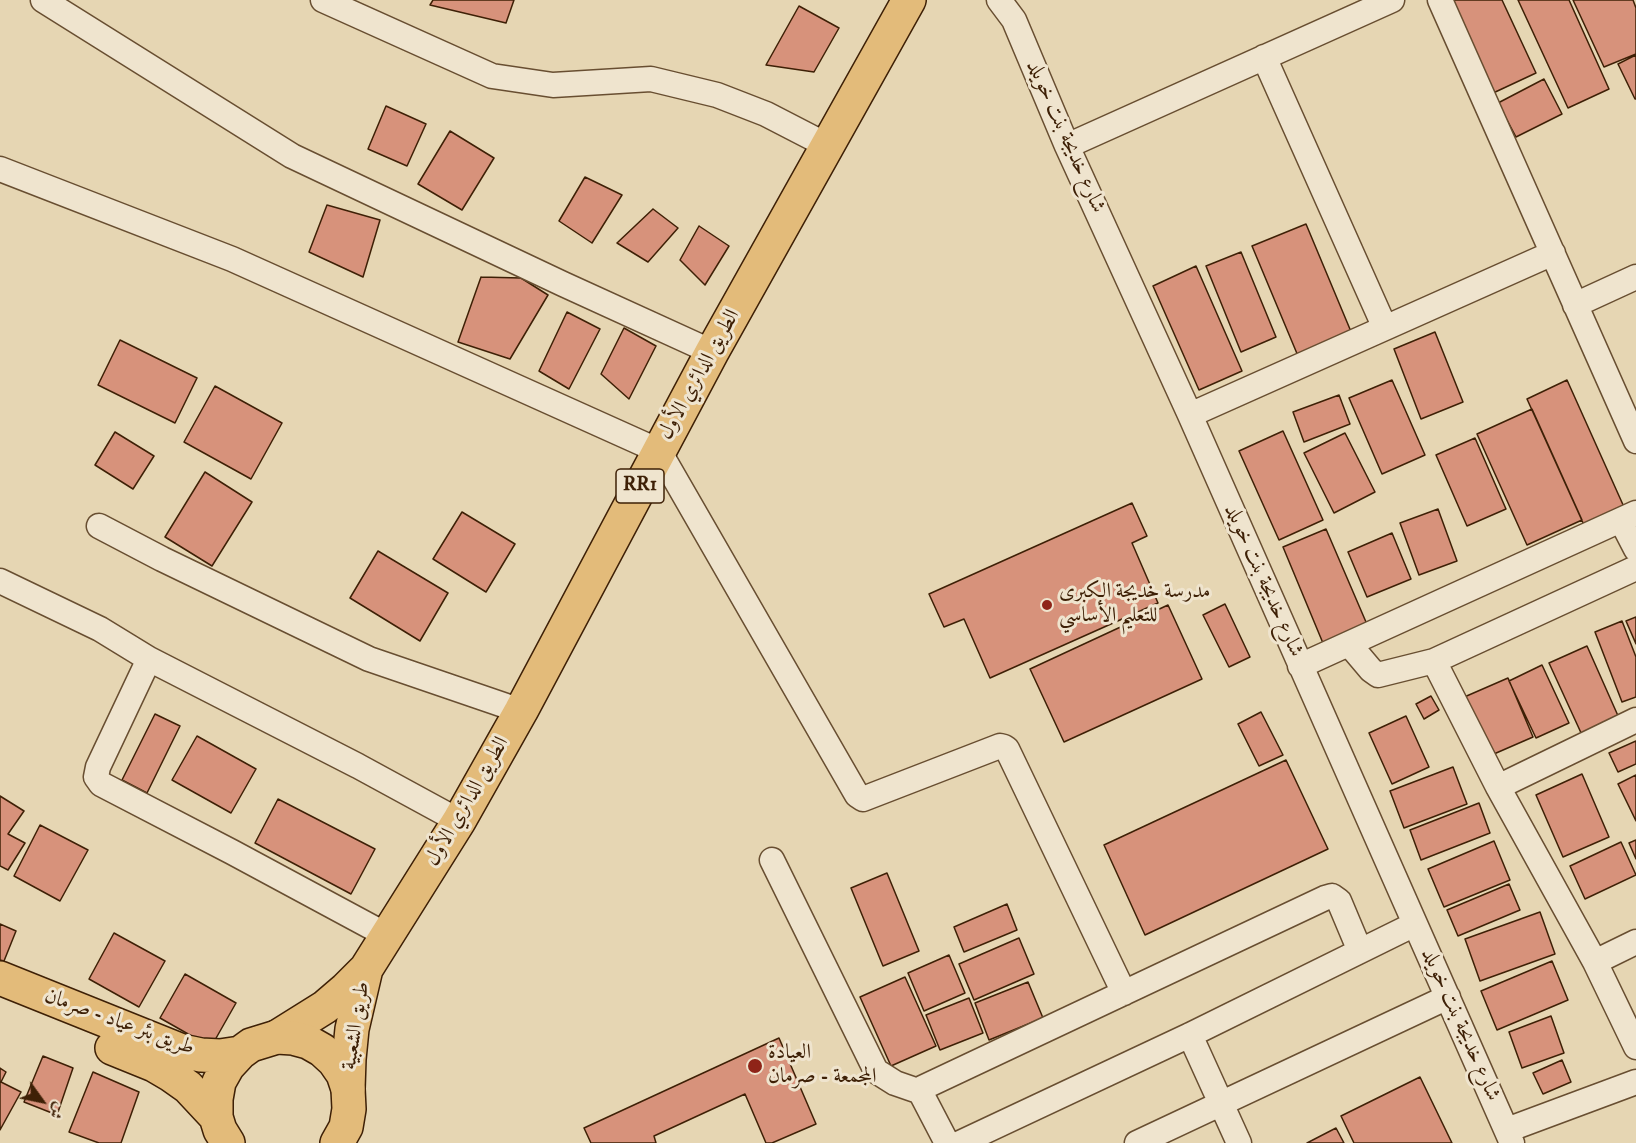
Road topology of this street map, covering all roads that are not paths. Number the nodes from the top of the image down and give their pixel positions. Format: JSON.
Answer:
{"nodes":[{"id":1,"x":43,"y":0,"type":"edge"},
{"id":2,"x":323,"y":0,"type":"edge"},
{"id":3,"x":909,"y":0,"type":"edge"},
{"id":4,"x":999,"y":0,"type":"edge"},
{"id":5,"x":1392,"y":0,"type":"edge"},
{"id":6,"x":1440,"y":0,"type":"edge"},
{"id":7,"x":1016,"y":10,"type":"edge"},
{"id":8,"x":1264,"y":57,"type":"junction"},
{"id":9,"x":828,"y":146,"type":"junction"},
{"id":10,"x":1067,"y":146,"type":"junction"},
{"id":11,"x":0,"y":169,"type":"edge"},
{"id":12,"x":1553,"y":253,"type":"junction"},
{"id":13,"x":1636,"y":277,"type":"edge"},
{"id":14,"x":1575,"y":304,"type":"junction"},
{"id":15,"x":1385,"y":328,"type":"junction"},
{"id":16,"x":712,"y":352,"type":"junction"},
{"id":17,"x":1190,"y":415,"type":"junction"},
{"id":18,"x":1636,"y":441,"type":"edge"},
{"id":19,"x":659,"y":451,"type":"junction"},
{"id":20,"x":1629,"y":517,"type":"edge"},
{"id":21,"x":99,"y":526,"type":"dead end"},
{"id":22,"x":1636,"y":549,"type":"edge"},
{"id":23,"x":1636,"y":568,"type":"edge"},
{"id":24,"x":0,"y":581,"type":"edge"},
{"id":25,"x":1349,"y":644,"type":"junction"},
{"id":26,"x":149,"y":659,"type":"junction"},
{"id":27,"x":1434,"y":661,"type":"junction"},
{"id":28,"x":1300,"y":666,"type":"junction"},
{"id":29,"x":521,"y":711,"type":"junction"},
{"id":30,"x":1636,"y":720,"type":"edge"},
{"id":31,"x":1498,"y":787,"type":"junction"},
{"id":32,"x":459,"y":821,"type":"junction"},
{"id":33,"x":772,"y":860,"type":"dead end"},
{"id":34,"x":1415,"y":924,"type":"junction"},
{"id":35,"x":388,"y":936,"type":"junction"},
{"id":36,"x":1636,"y":942,"type":"edge"},
{"id":37,"x":1359,"y":951,"type":"junction"},
{"id":38,"x":1594,"y":962,"type":"junction"},
{"id":39,"x":366,"y":969,"type":"junction"},
{"id":40,"x":0,"y":978,"type":"edge"},
{"id":41,"x":1124,"y":993,"type":"junction"},
{"id":42,"x":1448,"y":997,"type":"junction"},
{"id":43,"x":0,"y":1001,"type":"edge"},
{"id":44,"x":1190,"y":1035,"type":"junction"},
{"id":45,"x":277,"y":1037,"type":"junction"},
{"id":46,"x":1636,"y":1047,"type":"edge"},
{"id":47,"x":240,"y":1053,"type":"junction"},
{"id":48,"x":1636,"y":1082,"type":"edge"},
{"id":49,"x":921,"y":1092,"type":"junction"},
{"id":50,"x":349,"y":1099,"type":"junction"},
{"id":51,"x":1222,"y":1104,"type":"junction"},
{"id":52,"x":222,"y":1130,"type":"edge"},
{"id":53,"x":1512,"y":1139,"type":"edge"},
{"id":54,"x":974,"y":1140,"type":"edge"},
{"id":55,"x":337,"y":1143,"type":"edge"},
{"id":56,"x":362,"y":1143,"type":"edge"},
{"id":57,"x":947,"y":1143,"type":"edge"},
{"id":58,"x":1137,"y":1143,"type":"edge"},
{"id":59,"x":1239,"y":1143,"type":"edge"}],
"edges":[{"from":1,"to":16,"type":"street"},
{"from":2,"to":9,"type":"street"},
{"from":3,"to":9,"type":"main road","name":"الطريق الدائري الأول","number":"RR1"},
{"from":4,"to":7,"type":"street","name":"شارع خديجة بنت خويلد"},
{"from":5,"to":8,"type":"street"},
{"from":6,"to":12,"type":"street"},
{"from":7,"to":10,"type":"street","name":"شارع خديجة بنت خويلد"},
{"from":8,"to":10,"type":"street"},
{"from":8,"to":15,"type":"street"},
{"from":9,"to":16,"type":"main road","name":"الطريق الدائري الأول","number":"RR1"},
{"from":10,"to":17,"type":"street","name":"شارع خديجة بنت خويلد"},
{"from":11,"to":19,"type":"street"},
{"from":12,"to":14,"type":"street"},
{"from":12,"to":15,"type":"street"},
{"from":13,"to":14,"type":"street"},
{"from":14,"to":18,"type":"street"},
{"from":15,"to":17,"type":"street"},
{"from":16,"to":19,"type":"main road","name":"الطريق الدائري الأول","number":"RR1"},
{"from":17,"to":28,"type":"street","name":"شارع خديجة بنت خويلد"},
{"from":19,"to":29,"type":"main road","name":"الطريق الدائري الأول","number":"RR1"},
{"from":19,"to":41,"type":"street"},
{"from":20,"to":22,"type":"street"},
{"from":20,"to":25,"type":"street"},
{"from":21,"to":29,"type":"street"},
{"from":23,"to":27,"type":"street"},
{"from":24,"to":26,"type":"street"},
{"from":25,"to":27,"type":"street"},
{"from":25,"to":28,"type":"street"},
{"from":26,"to":32,"type":"street"},
{"from":26,"to":35,"type":"street"},
{"from":27,"to":31,"type":"street"},
{"from":28,"to":34,"type":"street","name":"شارع خديجة بنت خويلد"},
{"from":29,"to":32,"type":"main road","name":"الطريق الدائري الأول","number":"RR1"},
{"from":30,"to":31,"type":"street"},
{"from":31,"to":38,"type":"street"},
{"from":32,"to":35,"type":"main road","name":"الطريق الدائري الأول","number":"RR1"},
{"from":33,"to":49,"type":"street"},
{"from":34,"to":37,"type":"street"},
{"from":34,"to":42,"type":"street","name":"شارع خديجة بنت خويلد"},
{"from":35,"to":39,"type":"main road","name":"الطريق الدائري الأول","number":"RR1"},
{"from":36,"to":38,"type":"street"},
{"from":37,"to":41,"type":"street"},
{"from":37,"to":44,"type":"street"},
{"from":38,"to":46,"type":"street"},
{"from":39,"to":45,"type":"main road","name":"طريق الشعبية"},
{"from":39,"to":50,"type":"main road","name":"طريق الشعبية"},
{"from":40,"to":47,"type":"main road","name":"طريق بئر عياد - صرمان"},
{"from":41,"to":49,"type":"street"},
{"from":42,"to":51,"type":"street"},
{"from":42,"to":53,"type":"street","name":"شارع خديجة بنت خويلد"},
{"from":43,"to":52,"type":"main road","name":"طريق بئر عياد - صرمان"},
{"from":44,"to":51,"type":"street"},
{"from":44,"to":54,"type":"street"},
{"from":45,"to":47,"type":"main road"},
{"from":45,"to":50,"type":"main road"},
{"from":47,"to":52,"type":"main road"},
{"from":48,"to":53,"type":"street"},
{"from":49,"to":57,"type":"street"},
{"from":50,"to":55,"type":"main road"},
{"from":50,"to":56,"type":"main road"},
{"from":51,"to":58,"type":"street"},
{"from":51,"to":59,"type":"street"}]}
